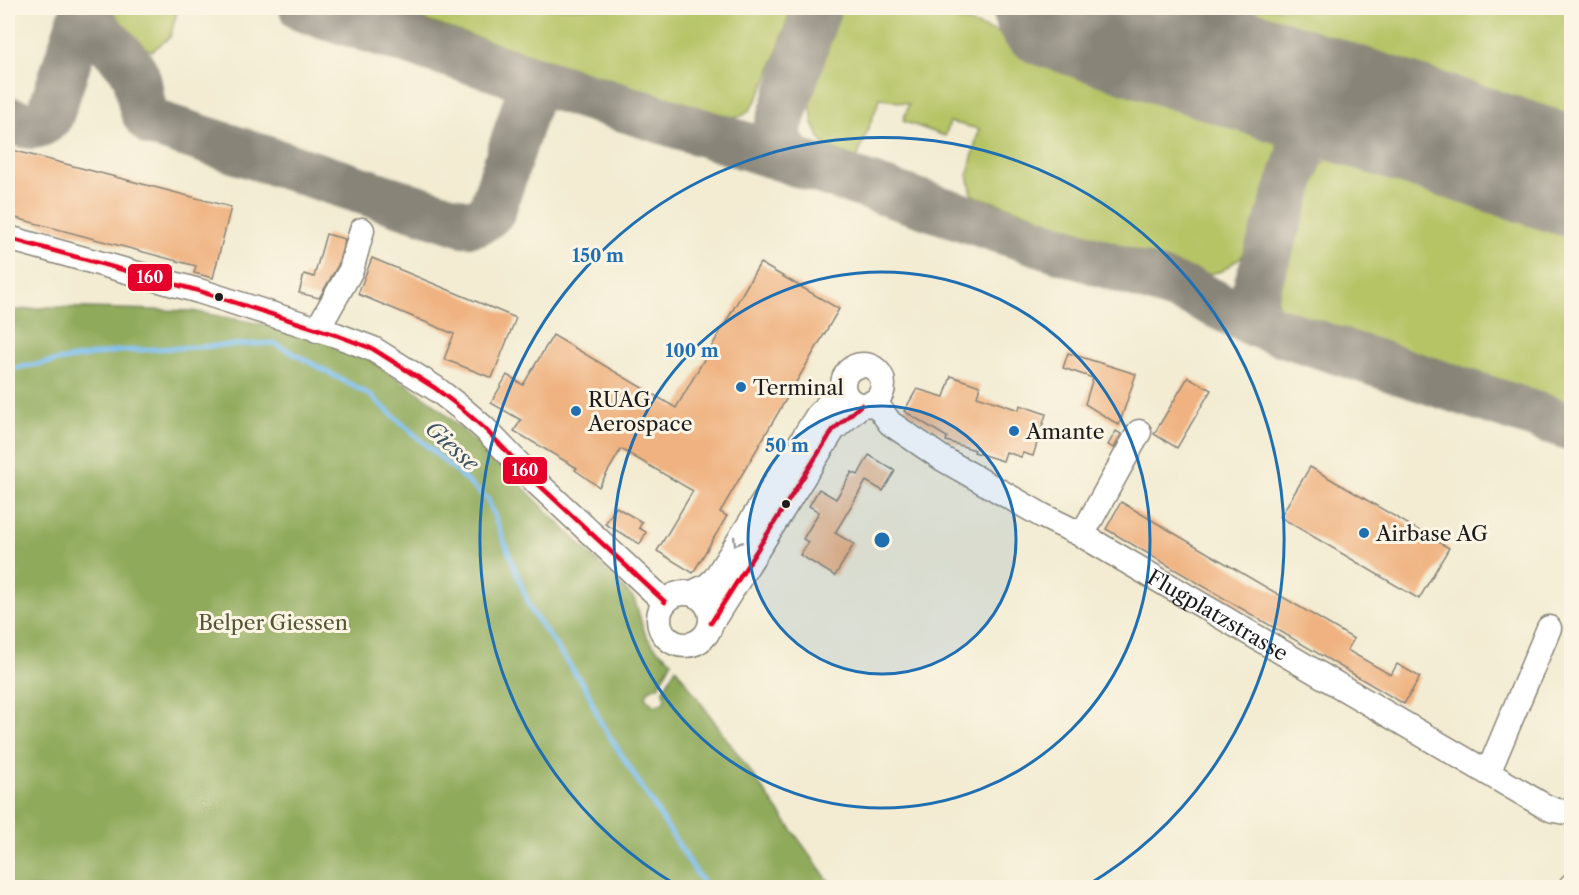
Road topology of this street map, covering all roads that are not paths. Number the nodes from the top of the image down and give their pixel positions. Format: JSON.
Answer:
{"nodes":[{"id":1,"x":362,"y":230,"type":"dead end"},
{"id":2,"x":8,"y":238,"type":"edge"},
{"id":3,"x":317,"y":330,"type":"junction"},
{"id":4,"x":843,"y":389,"type":"junction"},
{"id":5,"x":868,"y":404,"type":"junction"},
{"id":6,"x":1139,"y":432,"type":"dead end"},
{"id":7,"x":1082,"y":535,"type":"junction"},
{"id":8,"x":692,"y":593,"type":"junction"},
{"id":9,"x":665,"y":602,"type":"junction"},
{"id":10,"x":711,"y":623,"type":"junction"},
{"id":11,"x":1549,"y":628,"type":"dead end"},
{"id":12,"x":1488,"y":773,"type":"junction"},
{"id":13,"x":1572,"y":813,"type":"edge"}],
"edges":[{"from":1,"to":3,"type":"street"},
{"from":2,"to":3,"type":"street"},
{"from":3,"to":9,"type":"street"},
{"from":4,"to":5,"type":"street"},
{"from":4,"to":5,"type":"street"},
{"from":4,"to":8,"type":"street","one_way":true},
{"from":5,"to":7,"type":"street","name":"Flugplatzstrasse"},
{"from":5,"to":10,"type":"street"},
{"from":6,"to":7,"type":"street"},
{"from":7,"to":12,"type":"street","name":"Flugplatzstrasse"},
{"from":8,"to":9,"type":"street"},
{"from":8,"to":10,"type":"street"},
{"from":9,"to":10,"type":"street"},
{"from":11,"to":12,"type":"street"},
{"from":12,"to":13,"type":"street","name":"Flugplatzstrasse"}]}
